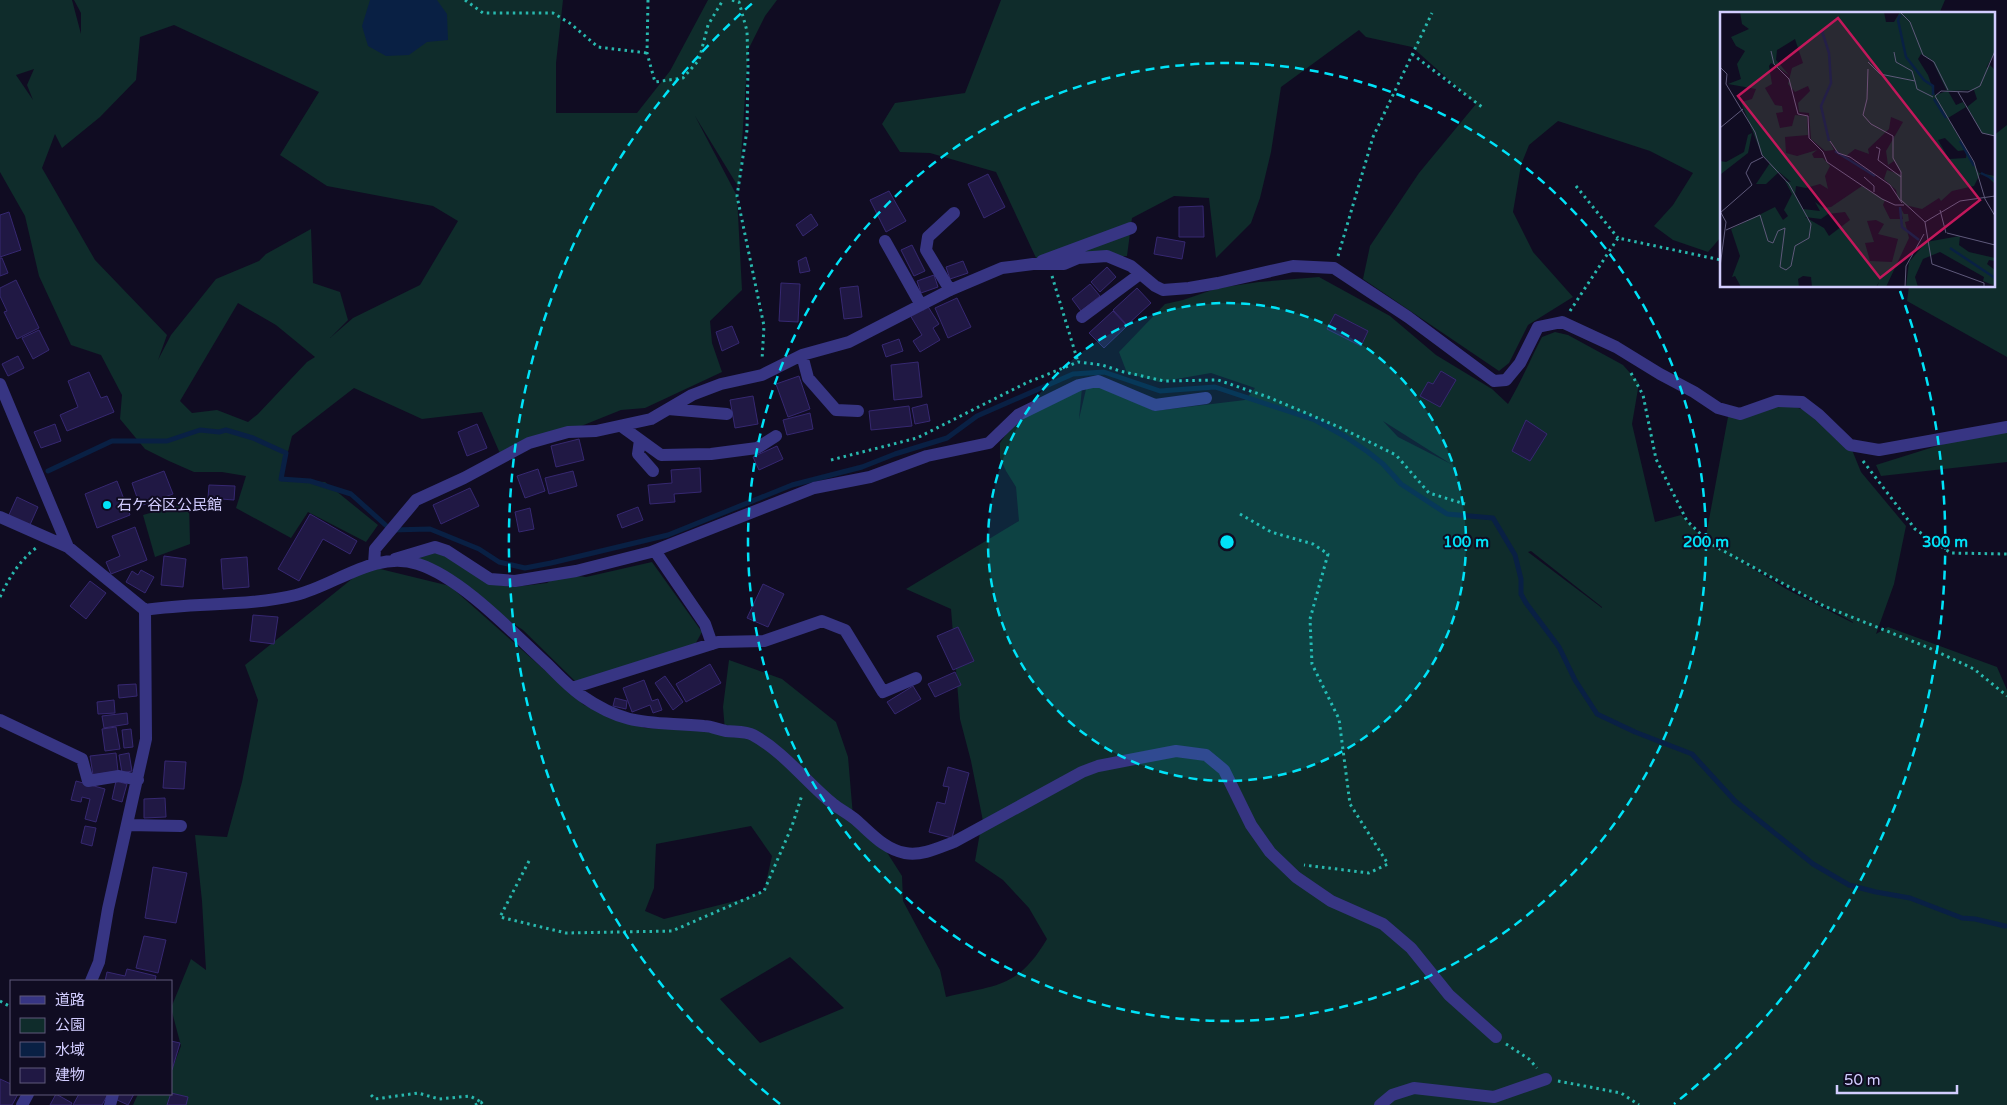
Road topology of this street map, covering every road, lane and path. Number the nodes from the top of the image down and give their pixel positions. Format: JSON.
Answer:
{"nodes":[{"id":1,"x":465,"y":0,"type":"edge"},
{"id":2,"x":648,"y":0,"type":"edge"},
{"id":3,"x":723,"y":0,"type":"edge"},
{"id":4,"x":732,"y":0,"type":"edge"},
{"id":5,"x":1432,"y":13,"type":"dead end"},
{"id":6,"x":647,"y":52,"type":"junction"},
{"id":7,"x":1412,"y":54,"type":"junction"},
{"id":8,"x":1482,"y":107,"type":"dead end"},
{"id":9,"x":1576,"y":186,"type":"dead end"},
{"id":10,"x":954,"y":213,"type":"dead end"},
{"id":11,"x":1131,"y":228,"type":"dead end"},
{"id":12,"x":1618,"y":238,"type":"junction"},
{"id":13,"x":885,"y":241,"type":"dead end"},
{"id":14,"x":1720,"y":260,"type":"edge"},
{"id":15,"x":1032,"y":264,"type":"junction"},
{"id":16,"x":1049,"y":264,"type":"junction"},
{"id":17,"x":1334,"y":268,"type":"junction"},
{"id":18,"x":1140,"y":274,"type":"junction"},
{"id":19,"x":950,"y":290,"type":"junction"},
{"id":20,"x":921,"y":306,"type":"junction"},
{"id":21,"x":1082,"y":317,"type":"dead end"},
{"id":22,"x":1562,"y":322,"type":"junction"},
{"id":23,"x":802,"y":355,"type":"junction"},
{"id":24,"x":1078,"y":362,"type":"dead end"},
{"id":25,"x":1628,"y":369,"type":"dead end"},
{"id":26,"x":762,"y":375,"type":"junction"},
{"id":27,"x":0,"y":384,"type":"edge"},
{"id":28,"x":1206,"y":398,"type":"dead end"},
{"id":29,"x":668,"y":409,"type":"junction"},
{"id":30,"x":858,"y":411,"type":"dead end"},
{"id":31,"x":728,"y":414,"type":"dead end"},
{"id":32,"x":621,"y":426,"type":"junction"},
{"id":33,"x":2007,"y":427,"type":"edge"},
{"id":34,"x":776,"y":436,"type":"dead end"},
{"id":35,"x":640,"y":440,"type":"junction"},
{"id":36,"x":1850,"y":445,"type":"junction"},
{"id":37,"x":653,"y":470,"type":"dead end"},
{"id":38,"x":1240,"y":514,"type":"dead end"},
{"id":39,"x":0,"y":516,"type":"edge"},
{"id":40,"x":48,"y":538,"type":"junction"},
{"id":41,"x":68,"y":547,"type":"junction"},
{"id":42,"x":655,"y":550,"type":"junction"},
{"id":43,"x":2007,"y":554,"type":"edge"},
{"id":44,"x":392,"y":560,"type":"junction"},
{"id":45,"x":374,"y":564,"type":"junction"},
{"id":46,"x":0,"y":598,"type":"edge"},
{"id":47,"x":146,"y":610,"type":"junction"},
{"id":48,"x":712,"y":644,"type":"junction"},
{"id":49,"x":916,"y":678,"type":"dead end"},
{"id":50,"x":572,"y":688,"type":"junction"},
{"id":51,"x":2007,"y":696,"type":"edge"},
{"id":52,"x":0,"y":720,"type":"edge"},
{"id":53,"x":138,"y":780,"type":"junction"},
{"id":54,"x":807,"y":780,"type":"junction"},
{"id":55,"x":128,"y":825,"type":"junction"},
{"id":56,"x":181,"y":826,"type":"dead end"},
{"id":57,"x":529,"y":861,"type":"dead end"},
{"id":58,"x":1281,"y":862,"type":"junction"},
{"id":59,"x":91,"y":980,"type":"edge"},
{"id":60,"x":1496,"y":1037,"type":"joint"},
{"id":61,"x":1546,"y":1079,"type":"junction"},
{"id":62,"x":370,"y":1095,"type":"dead end"},
{"id":63,"x":482,"y":1104,"type":"edge"},
{"id":64,"x":475,"y":1105,"type":"edge"},
{"id":65,"x":1380,"y":1105,"type":"edge"},
{"id":66,"x":1639,"y":1105,"type":"edge"}],
"edges":[{"from":1,"to":6,"type":"path"},
{"from":2,"to":6,"type":"path"},
{"from":3,"to":6,"type":"path"},
{"from":4,"to":26,"type":"path"},
{"from":5,"to":7,"type":"path"},
{"from":7,"to":8,"type":"path"},
{"from":7,"to":17,"type":"path"},
{"from":9,"to":12,"type":"path"},
{"from":10,"to":19,"type":"street"},
{"from":11,"to":15,"type":"street"},
{"from":12,"to":14,"type":"path"},
{"from":12,"to":22,"type":"path"},
{"from":13,"to":20,"type":"street"},
{"from":15,"to":16,"type":"street"},
{"from":15,"to":19,"type":"street"},
{"from":16,"to":18,"type":"street"},
{"from":16,"to":24,"type":"path"},
{"from":17,"to":18,"type":"street"},
{"from":17,"to":22,"type":"street"},
{"from":18,"to":21,"type":"street"},
{"from":19,"to":20,"type":"street"},
{"from":20,"to":23,"type":"street"},
{"from":22,"to":36,"type":"street"},
{"from":23,"to":26,"type":"street"},
{"from":23,"to":30,"type":"street"},
{"from":25,"to":51,"type":"path"},
{"from":26,"to":29,"type":"street"},
{"from":27,"to":41,"type":"street"},
{"from":28,"to":42,"type":"street"},
{"from":29,"to":31,"type":"street"},
{"from":29,"to":32,"type":"street"},
{"from":32,"to":35,"type":"street"},
{"from":32,"to":45,"type":"street"},
{"from":33,"to":36,"type":"street"},
{"from":34,"to":35,"type":"street"},
{"from":35,"to":37,"type":"street"},
{"from":36,"to":43,"type":"path"},
{"from":38,"to":58,"type":"path"},
{"from":39,"to":40,"type":"street"},
{"from":40,"to":41,"type":"street"},
{"from":40,"to":46,"type":"path"},
{"from":41,"to":47,"type":"street"},
{"from":42,"to":44,"type":"street"},
{"from":42,"to":48,"type":"street"},
{"from":44,"to":45,"type":"street"},
{"from":44,"to":50,"type":"street"},
{"from":45,"to":47,"type":"street"},
{"from":47,"to":53,"type":"street"},
{"from":48,"to":49,"type":"street"},
{"from":48,"to":50,"type":"street"},
{"from":50,"to":54,"type":"street"},
{"from":52,"to":53,"type":"street"},
{"from":53,"to":55,"type":"street"},
{"from":54,"to":57,"type":"path"},
{"from":54,"to":58,"type":"street"},
{"from":55,"to":56,"type":"street"},
{"from":55,"to":59,"type":"street"},
{"from":58,"to":60,"type":"street"},
{"from":60,"to":61,"type":"path"},
{"from":61,"to":65,"type":"street"},
{"from":61,"to":66,"type":"path"},
{"from":62,"to":63,"type":"path"},
{"from":63,"to":64,"type":"path"}]}
